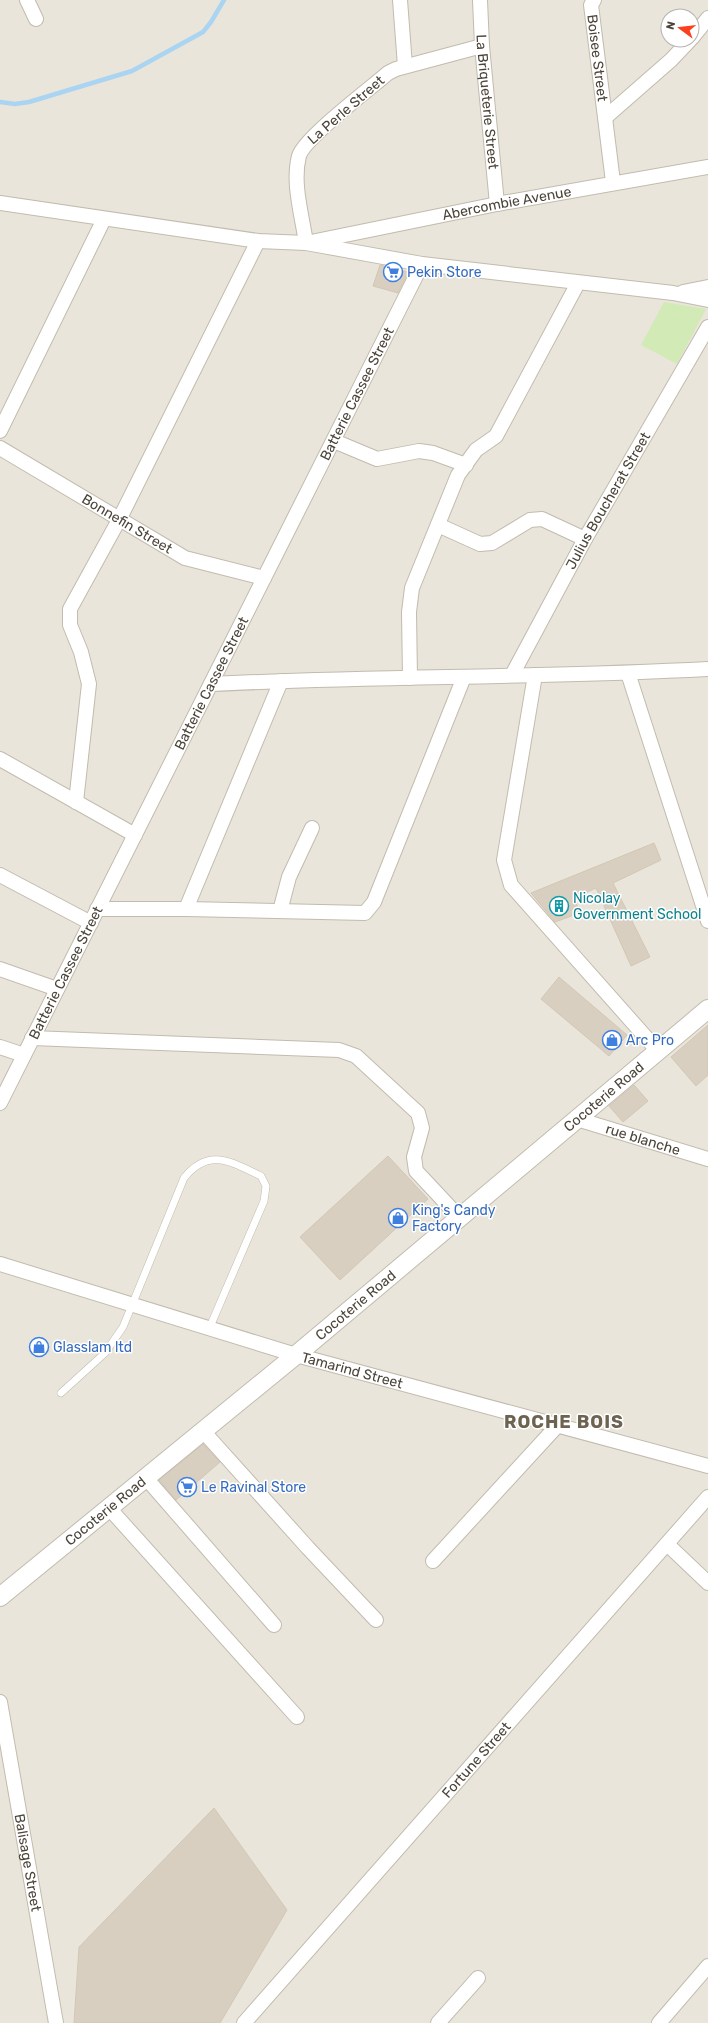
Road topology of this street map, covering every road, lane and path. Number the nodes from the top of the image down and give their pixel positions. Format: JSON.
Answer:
{"nodes":[{"id":1,"x":27,"y":0,"type":"edge"},
{"id":2,"x":400,"y":0,"type":"edge"},
{"id":3,"x":480,"y":0,"type":"edge"},
{"id":4,"x":594,"y":0,"type":"edge"},
{"id":5,"x":708,"y":18,"type":"edge"},
{"id":6,"x":36,"y":19,"type":"dead end"},
{"id":7,"x":700,"y":28,"type":"edge"},
{"id":8,"x":482,"y":46,"type":"junction"},
{"id":9,"x":682,"y":48,"type":"edge"},
{"id":10,"x":405,"y":66,"type":"junction"},
{"id":11,"x":607,"y":116,"type":"junction"},
{"id":12,"x":708,"y":167,"type":"edge"},
{"id":13,"x":613,"y":182,"type":"junction"},
{"id":14,"x":0,"y":203,"type":"edge"},
{"id":15,"x":497,"y":204,"type":"junction"},
{"id":16,"x":104,"y":219,"type":"junction"},
{"id":17,"x":258,"y":241,"type":"junction"},
{"id":18,"x":306,"y":243,"type":"junction"},
{"id":19,"x":422,"y":264,"type":"junction"},
{"id":20,"x":578,"y":283,"type":"junction"},
{"id":21,"x":708,"y":287,"type":"edge"},
{"id":22,"x":673,"y":293,"type":"junction"},
{"id":23,"x":708,"y":300,"type":"edge"},
{"id":24,"x":708,"y":327,"type":"edge"},
{"id":25,"x":0,"y":431,"type":"edge"},
{"id":26,"x":334,"y":441,"type":"junction"},
{"id":27,"x":0,"y":448,"type":"edge"},
{"id":28,"x":466,"y":465,"type":"junction"},
{"id":29,"x":120,"y":518,"type":"junction"},
{"id":30,"x":438,"y":525,"type":"junction"},
{"id":31,"x":585,"y":539,"type":"junction"},
{"id":32,"x":264,"y":578,"type":"junction"},
{"id":33,"x":708,"y":669,"type":"edge"},
{"id":34,"x":628,"y":673,"type":"junction"},
{"id":35,"x":535,"y":675,"type":"junction"},
{"id":36,"x":512,"y":676,"type":"junction"},
{"id":37,"x":464,"y":677,"type":"junction"},
{"id":38,"x":410,"y":678,"type":"junction"},
{"id":39,"x":281,"y":680,"type":"junction"},
{"id":40,"x":211,"y":684,"type":"junction"},
{"id":41,"x":0,"y":759,"type":"edge"},
{"id":42,"x":76,"y":802,"type":"junction"},
{"id":43,"x":312,"y":828,"type":"dead end"},
{"id":44,"x":135,"y":835,"type":"junction"},
{"id":45,"x":0,"y":875,"type":"edge"},
{"id":46,"x":186,"y":909,"type":"junction"},
{"id":47,"x":97,"y":910,"type":"junction"},
{"id":48,"x":280,"y":911,"type":"junction"},
{"id":49,"x":708,"y":921,"type":"edge"},
{"id":50,"x":91,"y":923,"type":"junction"},
{"id":51,"x":0,"y":969,"type":"edge"},
{"id":52,"x":57,"y":989,"type":"junction"},
{"id":53,"x":708,"y":1009,"type":"edge"},
{"id":54,"x":32,"y":1038,"type":"junction"},
{"id":55,"x":0,"y":1047,"type":"edge"},
{"id":56,"x":658,"y":1051,"type":"junction"},
{"id":57,"x":24,"y":1056,"type":"junction"},
{"id":58,"x":0,"y":1103,"type":"edge"},
{"id":59,"x":577,"y":1119,"type":"junction"},
{"id":60,"x":708,"y":1159,"type":"edge"},
{"id":61,"x":460,"y":1217,"type":"junction"},
{"id":62,"x":0,"y":1264,"type":"edge"},
{"id":63,"x":131,"y":1304,"type":"junction"},
{"id":64,"x":209,"y":1329,"type":"junction"},
{"id":65,"x":296,"y":1355,"type":"junction"},
{"id":66,"x":61,"y":1393,"type":"dead end"},
{"id":67,"x":557,"y":1426,"type":"junction"},
{"id":68,"x":203,"y":1431,"type":"junction"},
{"id":69,"x":708,"y":1466,"type":"edge"},
{"id":70,"x":146,"y":1478,"type":"junction"},
{"id":71,"x":708,"y":1497,"type":"edge"},
{"id":72,"x":109,"y":1508,"type":"junction"},
{"id":73,"x":667,"y":1544,"type":"junction"},
{"id":74,"x":433,"y":1560,"type":"dead end"},
{"id":75,"x":708,"y":1583,"type":"edge"},
{"id":76,"x":0,"y":1597,"type":"edge"},
{"id":77,"x":376,"y":1620,"type":"dead end"},
{"id":78,"x":274,"y":1625,"type":"dead end"},
{"id":79,"x":0,"y":1702,"type":"edge"},
{"id":80,"x":297,"y":1717,"type":"dead end"},
{"id":81,"x":708,"y":1966,"type":"edge"},
{"id":82,"x":478,"y":1978,"type":"dead end"},
{"id":83,"x":56,"y":2023,"type":"edge"},
{"id":84,"x":244,"y":2023,"type":"edge"},
{"id":85,"x":438,"y":2023,"type":"edge"},
{"id":86,"x":659,"y":2023,"type":"edge"}],
"edges":[{"from":1,"to":6,"type":"street"},
{"from":2,"to":10,"type":"street"},
{"from":3,"to":8,"type":"street","name":"La Briqueterie Street"},
{"from":4,"to":11,"type":"street","name":"Boisee Street"},
{"from":5,"to":7,"type":"street"},
{"from":8,"to":10,"type":"street","name":"La Perle Street"},
{"from":8,"to":15,"type":"street","name":"La Briqueterie Street"},
{"from":9,"to":11,"type":"street","name":"Boisee Street"},
{"from":10,"to":18,"type":"street","name":"La Perle Street"},
{"from":11,"to":13,"type":"street","name":"Boisee Street"},
{"from":12,"to":13,"type":"street","name":"Abercombie Avenue"},
{"from":13,"to":15,"type":"street","name":"Abercombie Avenue"},
{"from":14,"to":16,"type":"street"},
{"from":15,"to":18,"type":"street","name":"Abercombie Avenue"},
{"from":16,"to":17,"type":"street"},
{"from":16,"to":25,"type":"street"},
{"from":17,"to":18,"type":"street"},
{"from":17,"to":29,"type":"street"},
{"from":18,"to":19,"type":"street"},
{"from":19,"to":20,"type":"street"},
{"from":19,"to":26,"type":"street","name":"Batterie Cassee Street"},
{"from":20,"to":22,"type":"street"},
{"from":20,"to":28,"type":"street"},
{"from":21,"to":22,"type":"street"},
{"from":22,"to":23,"type":"street"},
{"from":24,"to":31,"type":"street","name":"Julius Boucherat Street"},
{"from":26,"to":28,"type":"street"},
{"from":26,"to":32,"type":"street","name":"Batterie Cassee Street"},
{"from":27,"to":29,"type":"street","name":"Bonnefin Street"},
{"from":28,"to":30,"type":"street"},
{"from":29,"to":32,"type":"street","name":"Bonnefin Street"},
{"from":29,"to":42,"type":"street"},
{"from":30,"to":31,"type":"street"},
{"from":30,"to":38,"type":"street"},
{"from":31,"to":36,"type":"street","name":"Julius Boucherat Street"},
{"from":32,"to":40,"type":"street","name":"Batterie Cassee Street"},
{"from":33,"to":34,"type":"street"},
{"from":34,"to":35,"type":"street"},
{"from":34,"to":49,"type":"street"},
{"from":35,"to":36,"type":"street"},
{"from":35,"to":56,"type":"street"},
{"from":36,"to":37,"type":"street"},
{"from":37,"to":38,"type":"street"},
{"from":37,"to":48,"type":"street"},
{"from":38,"to":39,"type":"street"},
{"from":39,"to":40,"type":"street"},
{"from":39,"to":46,"type":"street"},
{"from":40,"to":44,"type":"street","name":"Batterie Cassee Street"},
{"from":41,"to":42,"type":"street"},
{"from":42,"to":44,"type":"street"},
{"from":43,"to":48,"type":"street"},
{"from":44,"to":47,"type":"street","name":"Batterie Cassee Street"},
{"from":45,"to":50,"type":"street"},
{"from":46,"to":47,"type":"street"},
{"from":46,"to":48,"type":"street"},
{"from":47,"to":50,"type":"street","name":"Batterie Cassee Street"},
{"from":50,"to":52,"type":"street","name":"Batterie Cassee Street"},
{"from":51,"to":52,"type":"street"},
{"from":52,"to":54,"type":"street","name":"Batterie Cassee Street"},
{"from":53,"to":56,"type":"street","name":"Cocoterie Road"},
{"from":54,"to":57,"type":"street","name":"Batterie Cassee Street"},
{"from":54,"to":61,"type":"street"},
{"from":55,"to":57,"type":"street"},
{"from":56,"to":59,"type":"street","name":"Cocoterie Road"},
{"from":57,"to":58,"type":"street","name":"Batterie Cassee Street"},
{"from":59,"to":60,"type":"street","name":"rue blanche"},
{"from":59,"to":61,"type":"street","name":"Cocoterie Road"},
{"from":61,"to":65,"type":"street","name":"Cocoterie Road"},
{"from":62,"to":63,"type":"street","name":"Tamarind Street"},
{"from":63,"to":64,"type":"street","name":"Tamarind Street"},
{"from":63,"to":64,"type":"lane"},
{"from":63,"to":66,"type":"lane"},
{"from":64,"to":65,"type":"street","name":"Tamarind Street"},
{"from":65,"to":67,"type":"street","name":"Tamarind Street"},
{"from":65,"to":68,"type":"street","name":"Cocoterie Road"},
{"from":67,"to":69,"type":"street","name":"Tamarind Street"},
{"from":67,"to":74,"type":"street"},
{"from":68,"to":70,"type":"street","name":"Cocoterie Road"},
{"from":68,"to":77,"type":"street"},
{"from":70,"to":72,"type":"street","name":"Cocoterie Road"},
{"from":70,"to":78,"type":"street"},
{"from":71,"to":73,"type":"street","name":"Fortune Street"},
{"from":72,"to":76,"type":"street","name":"Cocoterie Road"},
{"from":72,"to":80,"type":"street"},
{"from":73,"to":75,"type":"street"},
{"from":73,"to":84,"type":"street","name":"Fortune Street"},
{"from":79,"to":83,"type":"street","name":"Balisage Street"},
{"from":81,"to":86,"type":"street"},
{"from":82,"to":85,"type":"street"}]}
